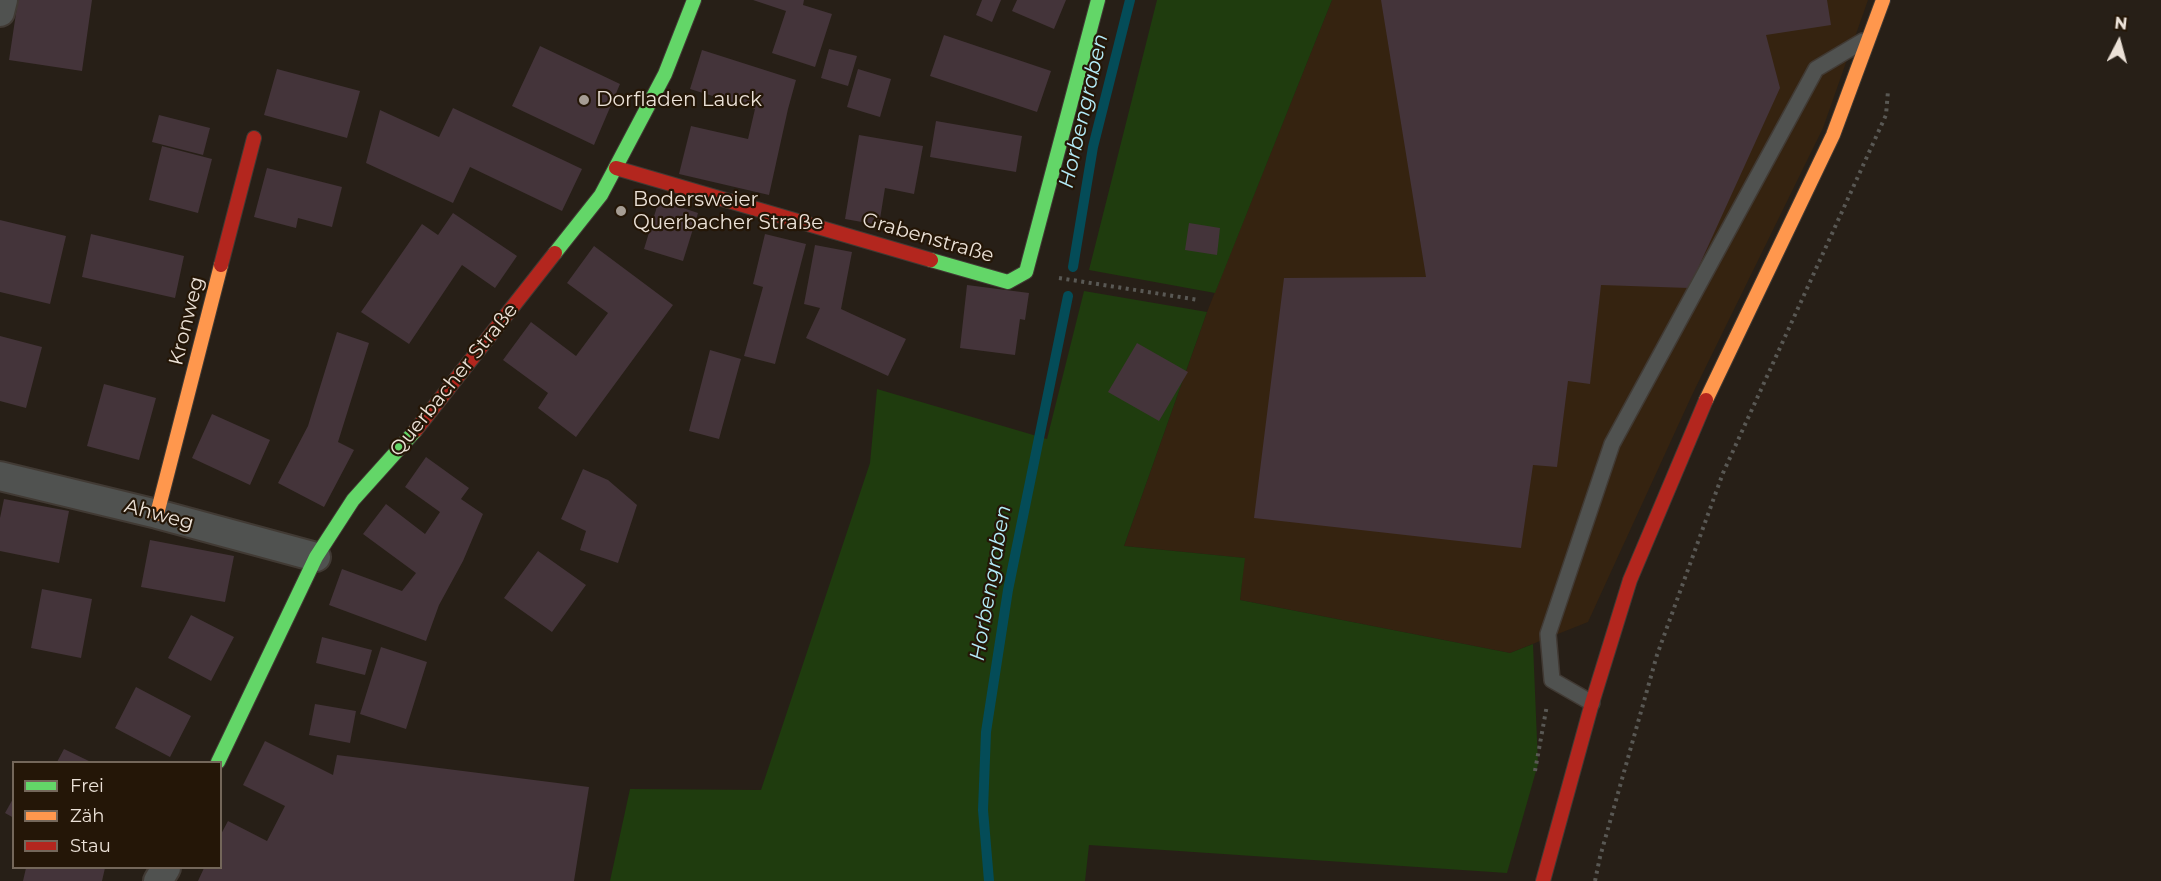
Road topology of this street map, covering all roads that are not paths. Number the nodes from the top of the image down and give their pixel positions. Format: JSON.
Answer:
{"nodes":[{"id":1,"x":3,"y":0,"type":"edge"},
{"id":2,"x":694,"y":0,"type":"edge"},
{"id":3,"x":1098,"y":0,"type":"edge"},
{"id":4,"x":1883,"y":0,"type":"edge"},
{"id":5,"x":0,"y":12,"type":"edge"},
{"id":6,"x":1868,"y":38,"type":"junction"},
{"id":7,"x":254,"y":138,"type":"dead end"},
{"id":8,"x":616,"y":168,"type":"junction"},
{"id":9,"x":0,"y":476,"type":"edge"},
{"id":10,"x":157,"y":514,"type":"junction"},
{"id":11,"x":316,"y":557,"type":"junction"},
{"id":12,"x":1592,"y":703,"type":"junction"},
{"id":13,"x":218,"y":761,"type":"edge"},
{"id":14,"x":1543,"y":881,"type":"edge"}],
"edges":[{"from":1,"to":5,"type":"street"},
{"from":2,"to":8,"type":"street","name":"Querbacher Straße"},
{"from":3,"to":8,"type":"street","name":"Grabenstraße"},
{"from":4,"to":6,"type":"street"},
{"from":6,"to":12,"type":"street"},
{"from":6,"to":12,"type":"lane"},
{"from":7,"to":10,"type":"street","name":"Kronweg"},
{"from":8,"to":11,"type":"street","name":"Querbacher Straße"},
{"from":9,"to":10,"type":"street","name":"Ahweg"},
{"from":10,"to":11,"type":"street","name":"Ahweg"},
{"from":11,"to":13,"type":"street","name":"Querbacher Straße"},
{"from":12,"to":14,"type":"street"}]}
